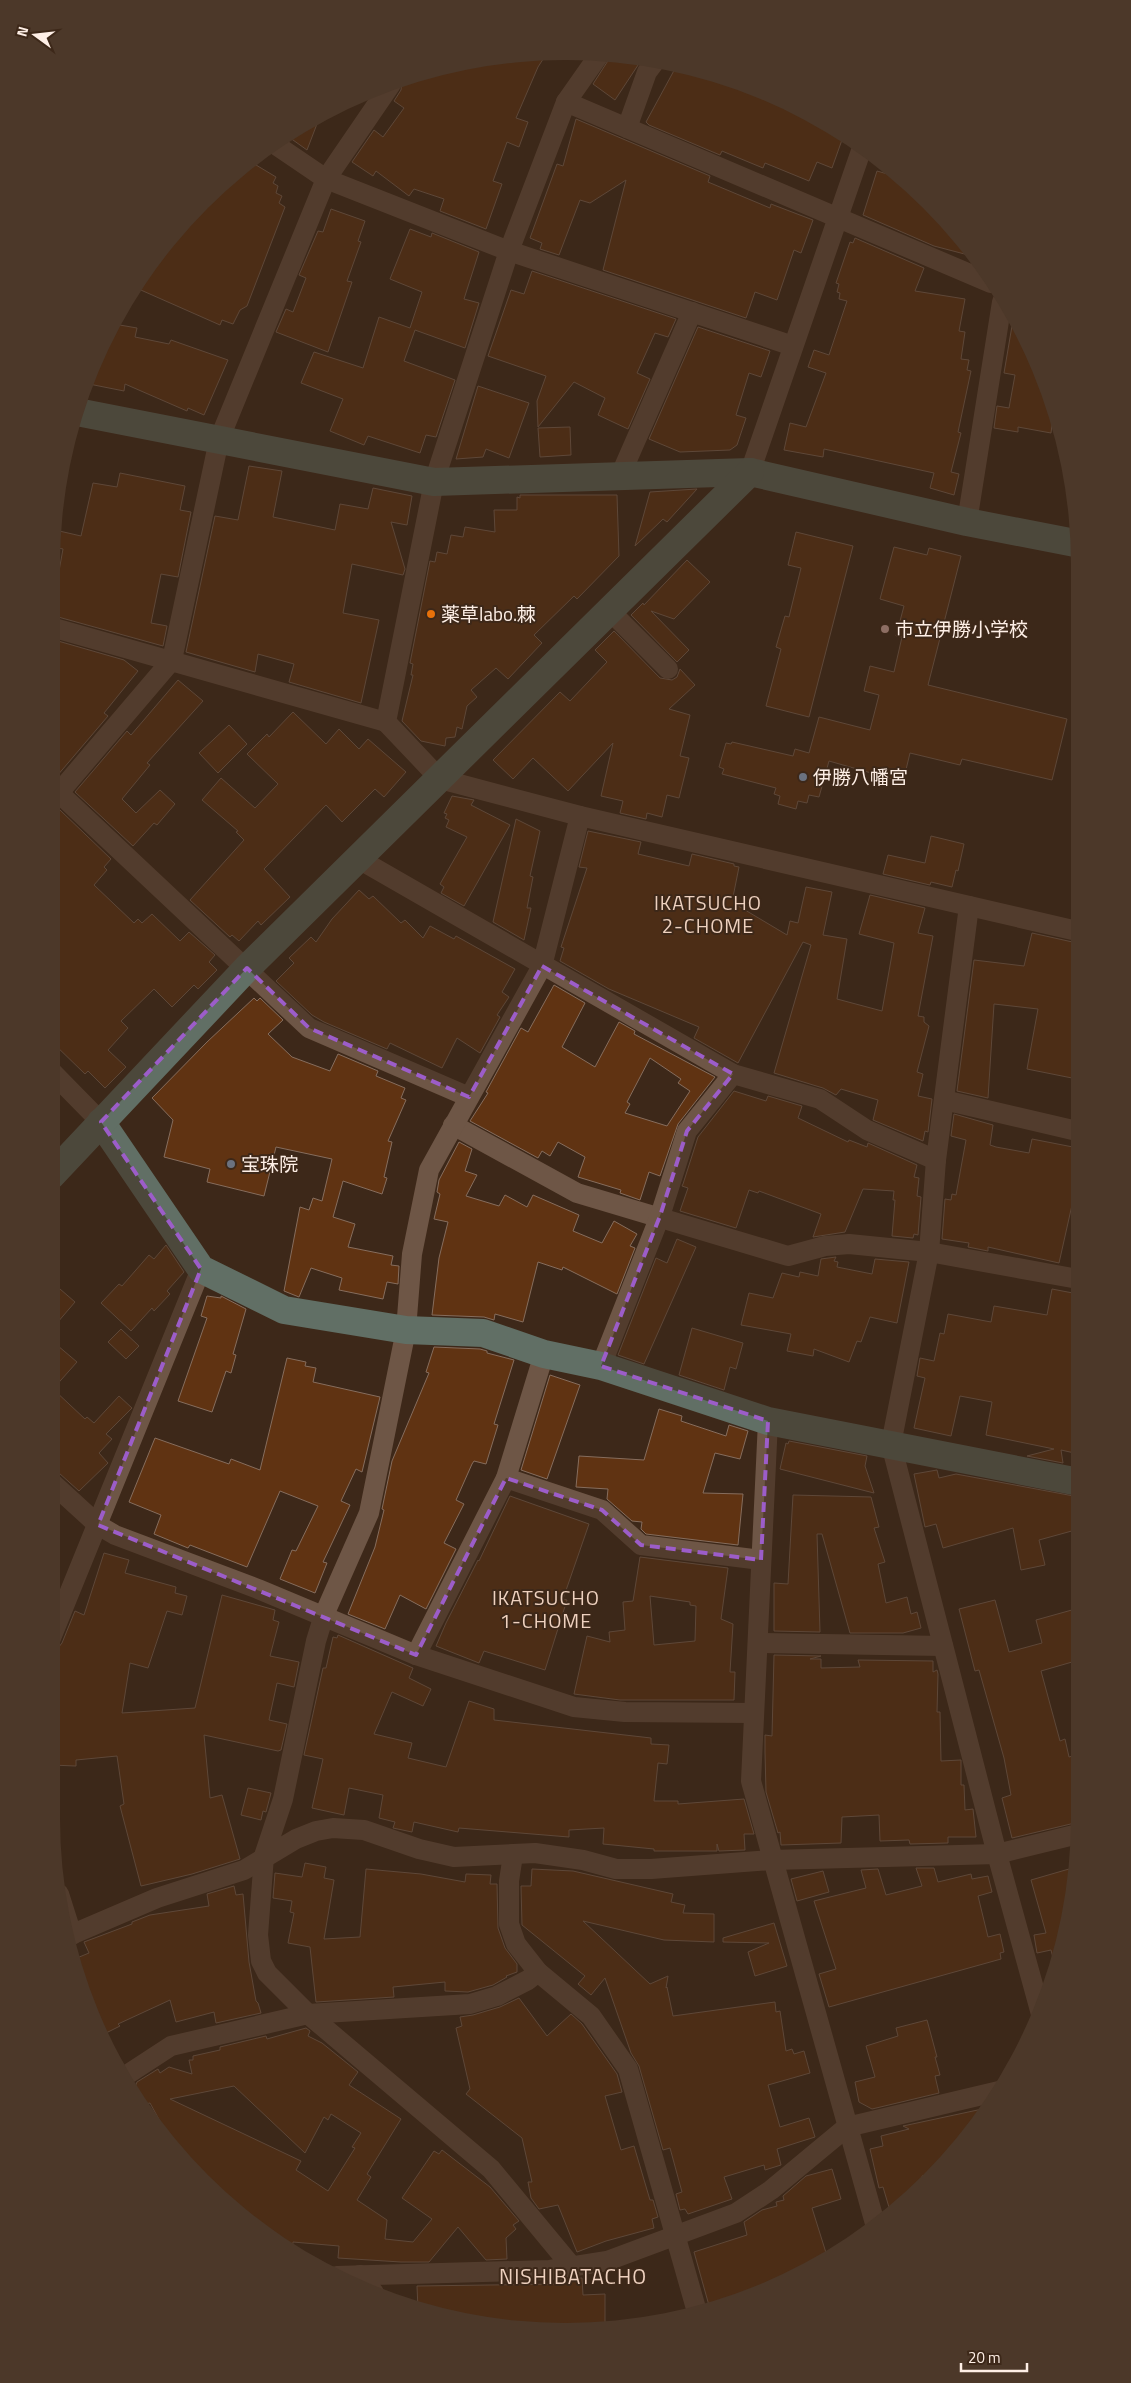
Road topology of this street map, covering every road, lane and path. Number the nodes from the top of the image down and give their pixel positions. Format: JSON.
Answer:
{"nodes":[{"id":1,"x":594,"y":61,"type":"edge"},
{"id":2,"x":650,"y":67,"type":"edge"},
{"id":3,"x":384,"y":94,"type":"edge"},
{"id":4,"x":566,"y":102,"type":"junction"},
{"id":5,"x":627,"y":128,"type":"junction"},
{"id":6,"x":280,"y":149,"type":"edge"},
{"id":7,"x":860,"y":155,"type":"edge"},
{"id":8,"x":326,"y":179,"type":"junction"},
{"id":9,"x":838,"y":216,"type":"junction"},
{"id":10,"x":509,"y":251,"type":"junction"},
{"id":11,"x":982,"y":279,"type":"edge"},
{"id":12,"x":1001,"y":309,"type":"edge"},
{"id":13,"x":692,"y":312,"type":"junction"},
{"id":14,"x":793,"y":346,"type":"junction"},
{"id":15,"x":84,"y":413,"type":"edge"},
{"id":16,"x":219,"y":440,"type":"junction"},
{"id":17,"x":750,"y":472,"type":"junction"},
{"id":18,"x":620,"y":476,"type":"junction"},
{"id":19,"x":434,"y":482,"type":"junction"},
{"id":20,"x":967,"y":522,"type":"junction"},
{"id":21,"x":1070,"y":542,"type":"edge"},
{"id":22,"x":610,"y":611,"type":"junction"},
{"id":23,"x":60,"y":629,"type":"edge"},
{"id":24,"x":172,"y":660,"type":"junction"},
{"id":25,"x":668,"y":669,"type":"dead end"},
{"id":26,"x":386,"y":722,"type":"junction"},
{"id":27,"x":440,"y":779,"type":"junction"},
{"id":28,"x":60,"y":792,"type":"edge"},
{"id":29,"x":60,"y":802,"type":"edge"},
{"id":30,"x":580,"y":816,"type":"junction"},
{"id":31,"x":357,"y":858,"type":"junction"},
{"id":32,"x":969,"y":906,"type":"junction"},
{"id":33,"x":1071,"y":930,"type":"edge"},
{"id":34,"x":542,"y":966,"type":"junction"},
{"id":35,"x":247,"y":968,"type":"junction"},
{"id":36,"x":732,"y":1074,"type":"junction"},
{"id":37,"x":60,"y":1080,"type":"edge"},
{"id":38,"x":469,"y":1097,"type":"junction"},
{"id":39,"x":944,"y":1100,"type":"junction"},
{"id":40,"x":101,"y":1122,"type":"junction"},
{"id":41,"x":452,"y":1125,"type":"junction"},
{"id":42,"x":1071,"y":1130,"type":"edge"},
{"id":43,"x":936,"y":1160,"type":"junction"},
{"id":44,"x":60,"y":1166,"type":"edge"},
{"id":45,"x":660,"y":1216,"type":"junction"},
{"id":46,"x":929,"y":1252,"type":"junction"},
{"id":47,"x":200,"y":1269,"type":"junction"},
{"id":48,"x":1071,"y":1278,"type":"edge"},
{"id":49,"x":406,"y":1330,"type":"junction"},
{"id":50,"x":544,"y":1354,"type":"junction"},
{"id":51,"x":601,"y":1366,"type":"junction"},
{"id":52,"x":768,"y":1421,"type":"junction"},
{"id":53,"x":891,"y":1444,"type":"junction"},
{"id":54,"x":506,"y":1478,"type":"junction"},
{"id":55,"x":1071,"y":1480,"type":"edge"},
{"id":56,"x":60,"y":1490,"type":"edge"},
{"id":57,"x":98,"y":1525,"type":"junction"},
{"id":58,"x":761,"y":1560,"type":"junction"},
{"id":59,"x":324,"y":1615,"type":"junction"},
{"id":60,"x":60,"y":1616,"type":"edge"},
{"id":61,"x":759,"y":1643,"type":"junction"},
{"id":62,"x":943,"y":1646,"type":"junction"},
{"id":63,"x":416,"y":1655,"type":"junction"},
{"id":64,"x":753,"y":1713,"type":"junction"},
{"id":65,"x":1070,"y":1836,"type":"edge"},
{"id":66,"x":996,"y":1854,"type":"junction"},
{"id":67,"x":513,"y":1855,"type":"junction"},
{"id":68,"x":264,"y":1856,"type":"junction"},
{"id":69,"x":772,"y":1860,"type":"junction"},
{"id":70,"x":74,"y":1934,"type":"edge"},
{"id":71,"x":538,"y":1972,"type":"junction"},
{"id":72,"x":1037,"y":2000,"type":"edge"},
{"id":73,"x":308,"y":2014,"type":"junction"},
{"id":74,"x":130,"y":2073,"type":"edge"},
{"id":75,"x":989,"y":2093,"type":"edge"},
{"id":76,"x":847,"y":2127,"type":"junction"},
{"id":77,"x":874,"y":2219,"type":"edge"},
{"id":78,"x":675,"y":2236,"type":"junction"},
{"id":79,"x":573,"y":2268,"type":"junction"},
{"id":80,"x":351,"y":2275,"type":"edge"},
{"id":81,"x":360,"y":2275,"type":"junction"},
{"id":82,"x":365,"y":2282,"type":"edge"},
{"id":83,"x":695,"y":2306,"type":"edge"}],
"edges":[{"from":1,"to":4,"type":"street"},
{"from":2,"to":5,"type":"street"},
{"from":3,"to":8,"type":"street"},
{"from":4,"to":5,"type":"street"},
{"from":4,"to":10,"type":"street"},
{"from":5,"to":9,"type":"street"},
{"from":6,"to":8,"type":"street"},
{"from":7,"to":9,"type":"street"},
{"from":8,"to":10,"type":"street"},
{"from":8,"to":16,"type":"street"},
{"from":9,"to":11,"type":"street"},
{"from":9,"to":14,"type":"street"},
{"from":10,"to":13,"type":"street"},
{"from":10,"to":19,"type":"street"},
{"from":12,"to":20,"type":"street"},
{"from":13,"to":14,"type":"street"},
{"from":13,"to":18,"type":"street"},
{"from":14,"to":17,"type":"street"},
{"from":15,"to":16,"type":"street"},
{"from":16,"to":19,"type":"street"},
{"from":16,"to":24,"type":"street"},
{"from":17,"to":18,"type":"street"},
{"from":17,"to":20,"type":"street"},
{"from":17,"to":22,"type":"street"},
{"from":18,"to":19,"type":"street"},
{"from":19,"to":26,"type":"street"},
{"from":20,"to":21,"type":"street"},
{"from":22,"to":25,"type":"street"},
{"from":22,"to":27,"type":"street"},
{"from":23,"to":24,"type":"street"},
{"from":24,"to":26,"type":"street"},
{"from":24,"to":28,"type":"street"},
{"from":26,"to":27,"type":"street"},
{"from":27,"to":30,"type":"street"},
{"from":27,"to":31,"type":"street"},
{"from":29,"to":35,"type":"street"},
{"from":30,"to":32,"type":"street"},
{"from":30,"to":34,"type":"street"},
{"from":31,"to":34,"type":"street"},
{"from":31,"to":35,"type":"street"},
{"from":32,"to":33,"type":"street"},
{"from":32,"to":39,"type":"street"},
{"from":34,"to":36,"type":"street"},
{"from":34,"to":38,"type":"street"},
{"from":35,"to":38,"type":"street"},
{"from":35,"to":40,"type":"street"},
{"from":36,"to":43,"type":"street"},
{"from":36,"to":45,"type":"street"},
{"from":37,"to":40,"type":"street"},
{"from":38,"to":41,"type":"street"},
{"from":39,"to":42,"type":"street"},
{"from":39,"to":43,"type":"street"},
{"from":40,"to":44,"type":"street"},
{"from":40,"to":47,"type":"street"},
{"from":41,"to":45,"type":"street"},
{"from":41,"to":49,"type":"street"},
{"from":43,"to":46,"type":"street"},
{"from":45,"to":46,"type":"street"},
{"from":45,"to":51,"type":"street"},
{"from":46,"to":48,"type":"street"},
{"from":46,"to":53,"type":"street"},
{"from":47,"to":49,"type":"street"},
{"from":47,"to":57,"type":"street"},
{"from":49,"to":50,"type":"street"},
{"from":49,"to":59,"type":"street"},
{"from":50,"to":51,"type":"street"},
{"from":50,"to":54,"type":"street"},
{"from":51,"to":52,"type":"street"},
{"from":52,"to":53,"type":"street"},
{"from":52,"to":58,"type":"street"},
{"from":53,"to":55,"type":"street"},
{"from":53,"to":62,"type":"street"},
{"from":54,"to":58,"type":"street"},
{"from":54,"to":63,"type":"street"},
{"from":56,"to":57,"type":"street"},
{"from":57,"to":59,"type":"street"},
{"from":57,"to":60,"type":"street"},
{"from":58,"to":61,"type":"street"},
{"from":59,"to":63,"type":"street"},
{"from":59,"to":68,"type":"street"},
{"from":61,"to":62,"type":"street"},
{"from":61,"to":64,"type":"street"},
{"from":62,"to":66,"type":"street"},
{"from":63,"to":64,"type":"street"},
{"from":64,"to":69,"type":"street"},
{"from":65,"to":66,"type":"street"},
{"from":66,"to":69,"type":"street"},
{"from":66,"to":72,"type":"street"},
{"from":67,"to":68,"type":"street"},
{"from":67,"to":69,"type":"street"},
{"from":67,"to":71,"type":"street"},
{"from":68,"to":70,"type":"street"},
{"from":68,"to":73,"type":"street"},
{"from":69,"to":76,"type":"street"},
{"from":71,"to":73,"type":"street"},
{"from":71,"to":78,"type":"street"},
{"from":73,"to":74,"type":"street"},
{"from":73,"to":79,"type":"street"},
{"from":75,"to":76,"type":"street"},
{"from":76,"to":77,"type":"street"},
{"from":76,"to":78,"type":"street"},
{"from":78,"to":79,"type":"street"},
{"from":78,"to":83,"type":"street"},
{"from":79,"to":81,"type":"street"},
{"from":80,"to":81,"type":"street"},
{"from":81,"to":82,"type":"street"}]}
